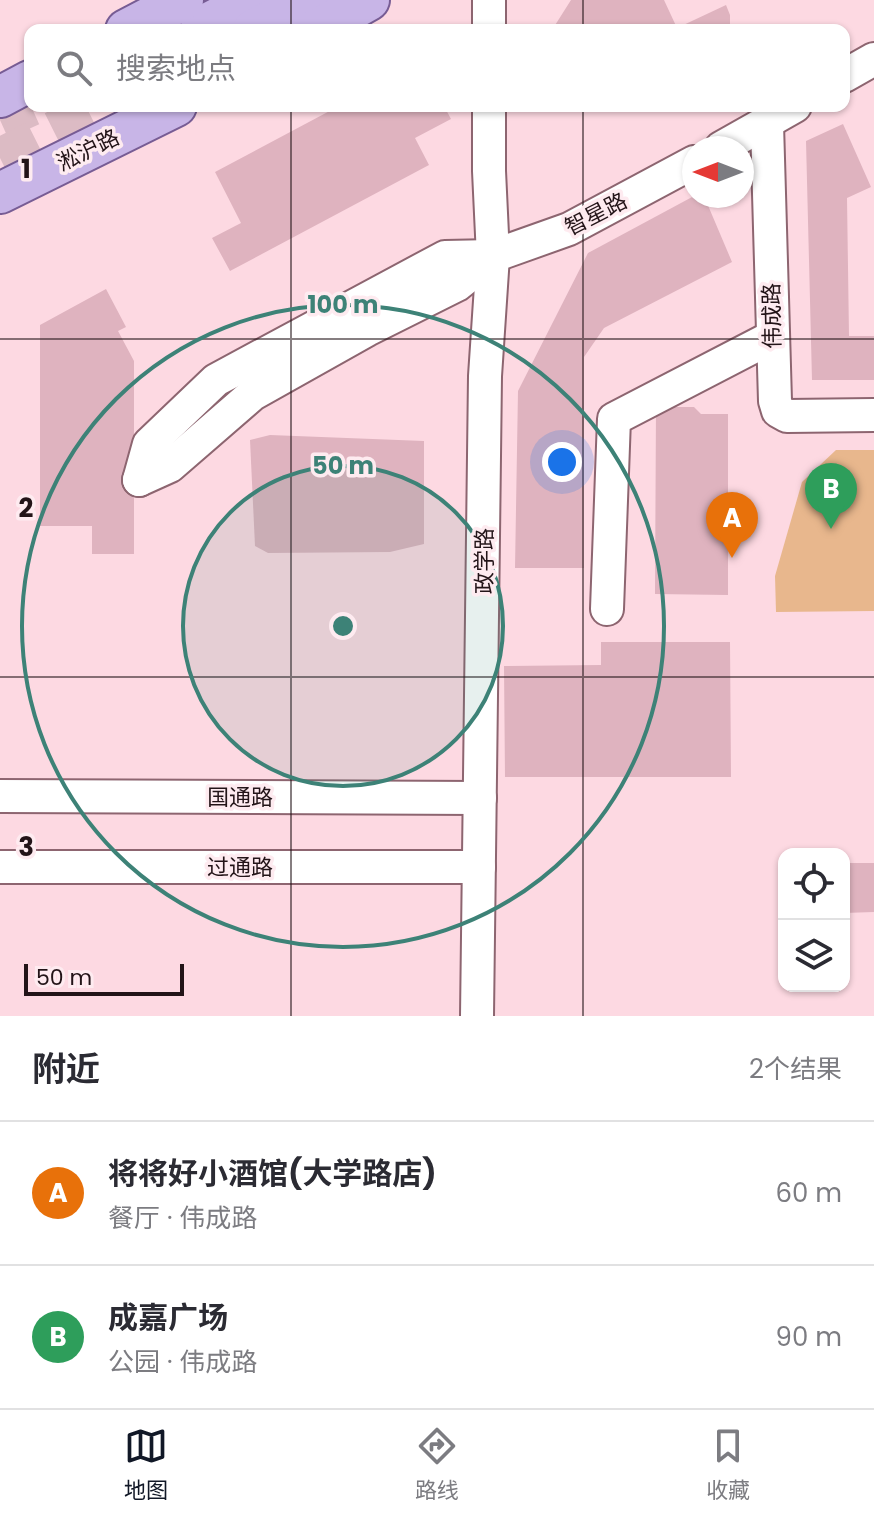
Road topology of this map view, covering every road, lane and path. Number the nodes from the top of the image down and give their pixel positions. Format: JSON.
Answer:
{"nodes":[{"id":1,"x":253,"y":0,"type":"edge"},
{"id":2,"x":310,"y":0,"type":"edge"},
{"id":3,"x":369,"y":0,"type":"edge"},
{"id":4,"x":489,"y":0,"type":"edge"},
{"id":5,"x":192,"y":14,"type":"edge"},
{"id":6,"x":151,"y":24,"type":"edge"},
{"id":7,"x":264,"y":24,"type":"edge"},
{"id":8,"x":327,"y":24,"type":"edge"},
{"id":9,"x":489,"y":24,"type":"edge"},
{"id":10,"x":874,"y":59,"type":"edge"},
{"id":11,"x":850,"y":73,"type":"edge"},
{"id":12,"x":24,"y":84,"type":"edge"},
{"id":13,"x":0,"y":97,"type":"edge"},
{"id":14,"x":164,"y":112,"type":"edge"},
{"id":15,"x":489,"y":112,"type":"edge"},
{"id":16,"x":786,"y":112,"type":"edge"},
{"id":17,"x":767,"y":124,"type":"junction"},
{"id":18,"x":744,"y":136,"type":"edge"},
{"id":19,"x":682,"y":168,"type":"edge"},
{"id":20,"x":0,"y":193,"type":"edge"},
{"id":21,"x":493,"y":256,"type":"junction"},
{"id":22,"x":772,"y":337,"type":"junction"},
{"id":23,"x":874,"y":415,"type":"edge"},
{"id":24,"x":607,"y":609,"type":"dead end"},
{"id":25,"x":0,"y":796,"type":"edge"},
{"id":26,"x":480,"y":798,"type":"junction"},
{"id":27,"x":0,"y":867,"type":"edge"},
{"id":28,"x":479,"y":867,"type":"junction"},
{"id":29,"x":477,"y":1016,"type":"edge"}],
"edges":[{"from":1,"to":5,"type":"main road"},
{"from":2,"to":7,"type":"main road"},
{"from":3,"to":8,"type":"main road"},
{"from":4,"to":9,"type":"street"},
{"from":5,"to":6,"type":"main road"},
{"from":10,"to":11,"type":"street"},
{"from":12,"to":13,"type":"main road"},
{"from":14,"to":20,"type":"main road","name":"淞沪路"},
{"from":15,"to":21,"type":"street","name":"政学路"},
{"from":16,"to":17,"type":"street"},
{"from":17,"to":18,"type":"street"},
{"from":17,"to":22,"type":"street","name":"伟成路"},
{"from":19,"to":21,"type":"street","name":"智星路"},
{"from":21,"to":21,"type":"street"},
{"from":21,"to":26,"type":"street","name":"政学路"},
{"from":22,"to":23,"type":"street","name":"伟成路"},
{"from":22,"to":24,"type":"street"},
{"from":25,"to":26,"type":"street","name":"国通路"},
{"from":26,"to":28,"type":"street","name":"政学路"},
{"from":27,"to":28,"type":"street","name":"过通路"},
{"from":28,"to":29,"type":"street","name":"政学路"}]}
